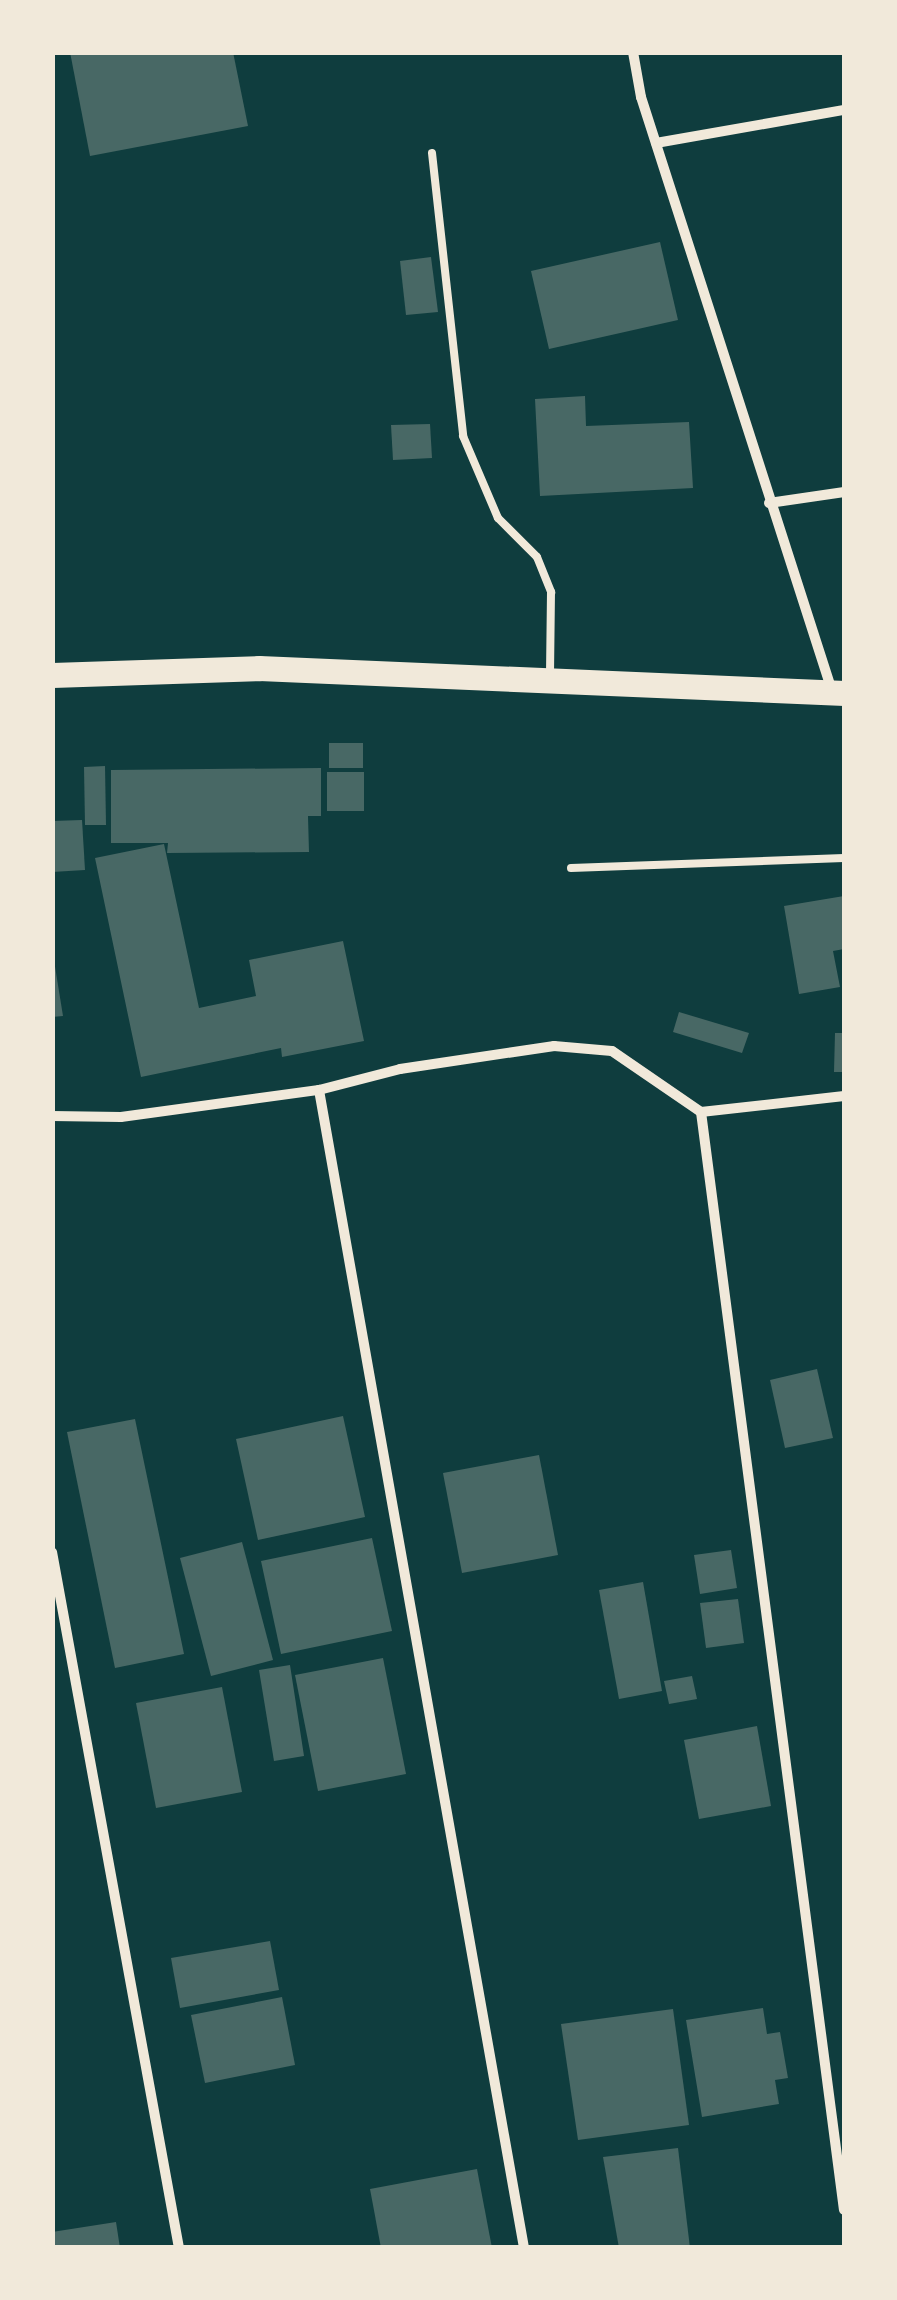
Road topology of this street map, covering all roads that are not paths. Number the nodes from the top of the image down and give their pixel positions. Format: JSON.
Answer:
{"nodes":[{"id":1,"x":633,"y":52,"type":"edge"},
{"id":2,"x":844,"y":110,"type":"edge"},
{"id":3,"x":656,"y":143,"type":"junction"},
{"id":4,"x":432,"y":153,"type":"dead end"},
{"id":5,"x":844,"y":492,"type":"edge"},
{"id":6,"x":769,"y":504,"type":"junction"},
{"id":7,"x":52,"y":675,"type":"edge"},
{"id":8,"x":550,"y":680,"type":"junction"},
{"id":9,"x":838,"y":692,"type":"edge"},
{"id":10,"x":844,"y":858,"type":"edge"},
{"id":11,"x":571,"y":868,"type":"dead end"},
{"id":12,"x":320,"y":1090,"type":"junction"},
{"id":13,"x":844,"y":1096,"type":"edge"},
{"id":14,"x":701,"y":1112,"type":"junction"},
{"id":15,"x":52,"y":1116,"type":"edge"},
{"id":16,"x":52,"y":1552,"type":"edge"},
{"id":17,"x":844,"y":2210,"type":"edge"},
{"id":18,"x":179,"y":2248,"type":"edge"},
{"id":19,"x":524,"y":2248,"type":"edge"}],
"edges":[{"from":1,"to":3,"type":"street"},
{"from":2,"to":3,"type":"street"},
{"from":3,"to":6,"type":"street"},
{"from":4,"to":8,"type":"lane"},
{"from":5,"to":6,"type":"street"},
{"from":6,"to":9,"type":"street"},
{"from":7,"to":8,"type":"main road"},
{"from":8,"to":9,"type":"main road"},
{"from":10,"to":11,"type":"lane"},
{"from":12,"to":14,"type":"street"},
{"from":12,"to":15,"type":"street"},
{"from":12,"to":19,"type":"street"},
{"from":13,"to":14,"type":"street"},
{"from":14,"to":17,"type":"street"},
{"from":16,"to":18,"type":"street"}]}
